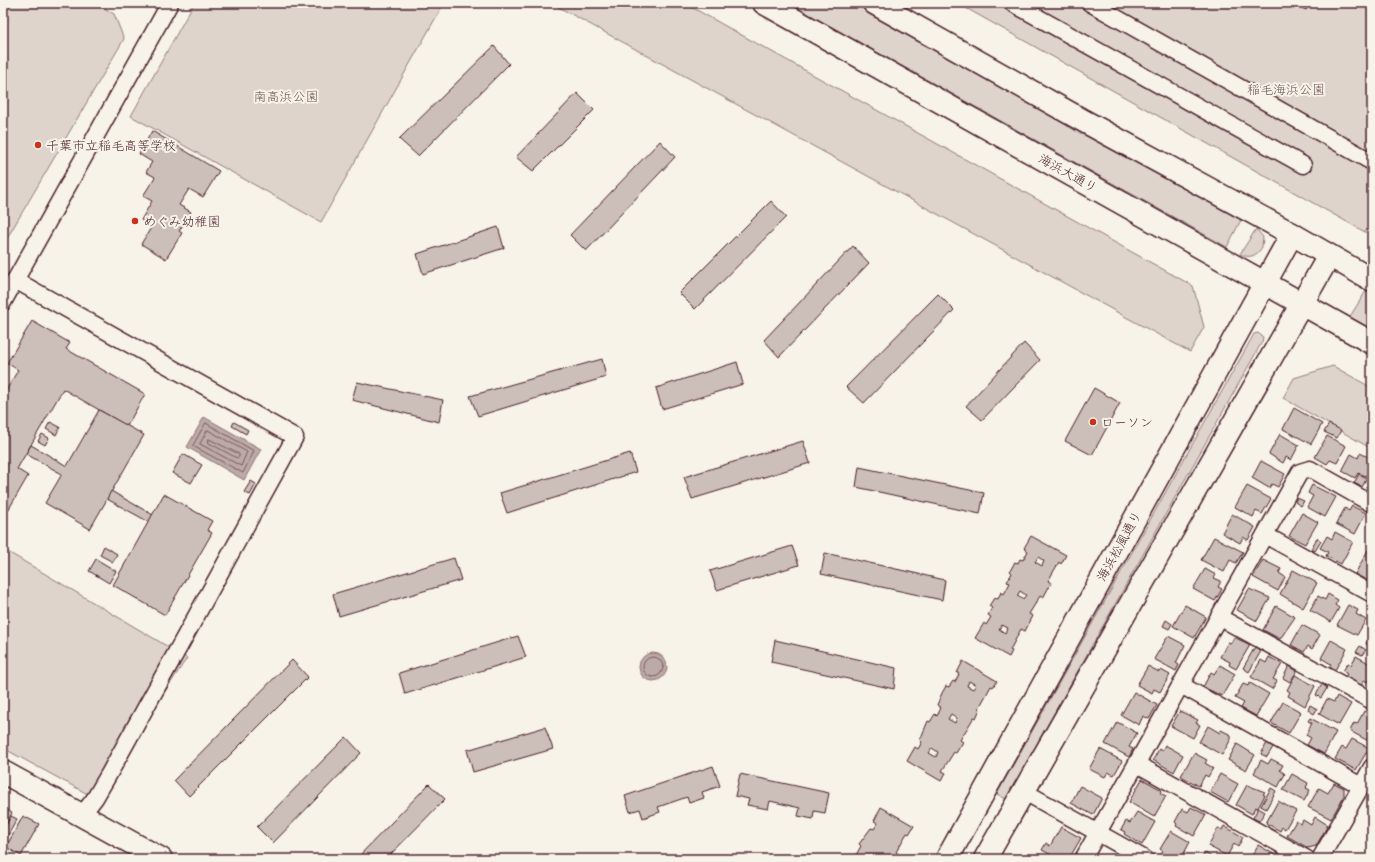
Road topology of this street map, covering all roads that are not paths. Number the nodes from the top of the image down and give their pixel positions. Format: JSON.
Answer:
{"nodes":[{"id":1,"x":170,"y":3,"type":"edge"},
{"id":2,"x":764,"y":3,"type":"edge"},
{"id":3,"x":874,"y":3,"type":"edge"},
{"id":4,"x":1012,"y":3,"type":"edge"},
{"id":5,"x":1090,"y":3,"type":"edge"},
{"id":6,"x":1372,"y":162,"type":"edge"},
{"id":7,"x":1303,"y":165,"type":"dead end"},
{"id":8,"x":1292,"y":234,"type":"junction"},
{"id":9,"x":1329,"y":256,"type":"junction"},
{"id":10,"x":15,"y":280,"type":"junction"},
{"id":11,"x":1372,"y":280,"type":"edge"},
{"id":12,"x":1265,"y":283,"type":"junction"},
{"id":13,"x":3,"y":302,"type":"edge"},
{"id":14,"x":1302,"y":304,"type":"junction"},
{"id":15,"x":1372,"y":343,"type":"edge"},
{"id":16,"x":1372,"y":504,"type":"edge"},
{"id":17,"x":1265,"y":535,"type":"junction"},
{"id":18,"x":1372,"y":594,"type":"edge"},
{"id":19,"x":1219,"y":617,"type":"junction"},
{"id":20,"x":1181,"y":685,"type":"junction"},
{"id":21,"x":1372,"y":701,"type":"edge"},
{"id":22,"x":1137,"y":764,"type":"junction"},
{"id":23,"x":1372,"y":768,"type":"edge"},
{"id":24,"x":3,"y":772,"type":"edge"},
{"id":25,"x":1362,"y":786,"type":"junction"},
{"id":26,"x":1023,"y":791,"type":"junction"},
{"id":27,"x":82,"y":815,"type":"junction"},
{"id":28,"x":968,"y":820,"type":"junction"},
{"id":29,"x":1098,"y":833,"type":"junction"},
{"id":30,"x":998,"y":836,"type":"junction"},
{"id":31,"x":161,"y":859,"type":"edge"},
{"id":32,"x":947,"y":859,"type":"edge"},
{"id":33,"x":985,"y":859,"type":"edge"},
{"id":34,"x":1083,"y":859,"type":"edge"},
{"id":35,"x":1145,"y":859,"type":"edge"},
{"id":36,"x":1307,"y":859,"type":"edge"},
{"id":37,"x":1320,"y":859,"type":"edge"}],
"edges":[{"from":1,"to":10,"type":"street"},
{"from":2,"to":12,"type":"street","name":"海浜大通り"},
{"from":3,"to":8,"type":"street"},
{"from":4,"to":7,"type":"street"},
{"from":5,"to":6,"type":"street"},
{"from":8,"to":9,"type":"street"},
{"from":8,"to":12,"type":"street","name":"海浜松風通り"},
{"from":9,"to":11,"type":"street"},
{"from":9,"to":14,"type":"street"},
{"from":10,"to":13,"type":"street"},
{"from":10,"to":27,"type":"street"},
{"from":12,"to":14,"type":"street","name":"海浜大通り"},
{"from":12,"to":28,"type":"street","name":"海浜松風通り"},
{"from":14,"to":15,"type":"street","name":"海浜大通り"},
{"from":14,"to":26,"type":"street"},
{"from":16,"to":17,"type":"street"},
{"from":17,"to":18,"type":"street"},
{"from":17,"to":19,"type":"street"},
{"from":19,"to":20,"type":"street"},
{"from":19,"to":21,"type":"street"},
{"from":20,"to":22,"type":"street"},
{"from":20,"to":25,"type":"street"},
{"from":22,"to":29,"type":"street"},
{"from":22,"to":36,"type":"street"},
{"from":23,"to":25,"type":"street"},
{"from":24,"to":27,"type":"street"},
{"from":25,"to":37,"type":"street"},
{"from":26,"to":29,"type":"street"},
{"from":26,"to":30,"type":"street"},
{"from":27,"to":31,"type":"street"},
{"from":28,"to":30,"type":"street"},
{"from":28,"to":32,"type":"street","name":"海浜松風通り"},
{"from":29,"to":34,"type":"street"},
{"from":29,"to":35,"type":"street"},
{"from":30,"to":33,"type":"street"}]}
